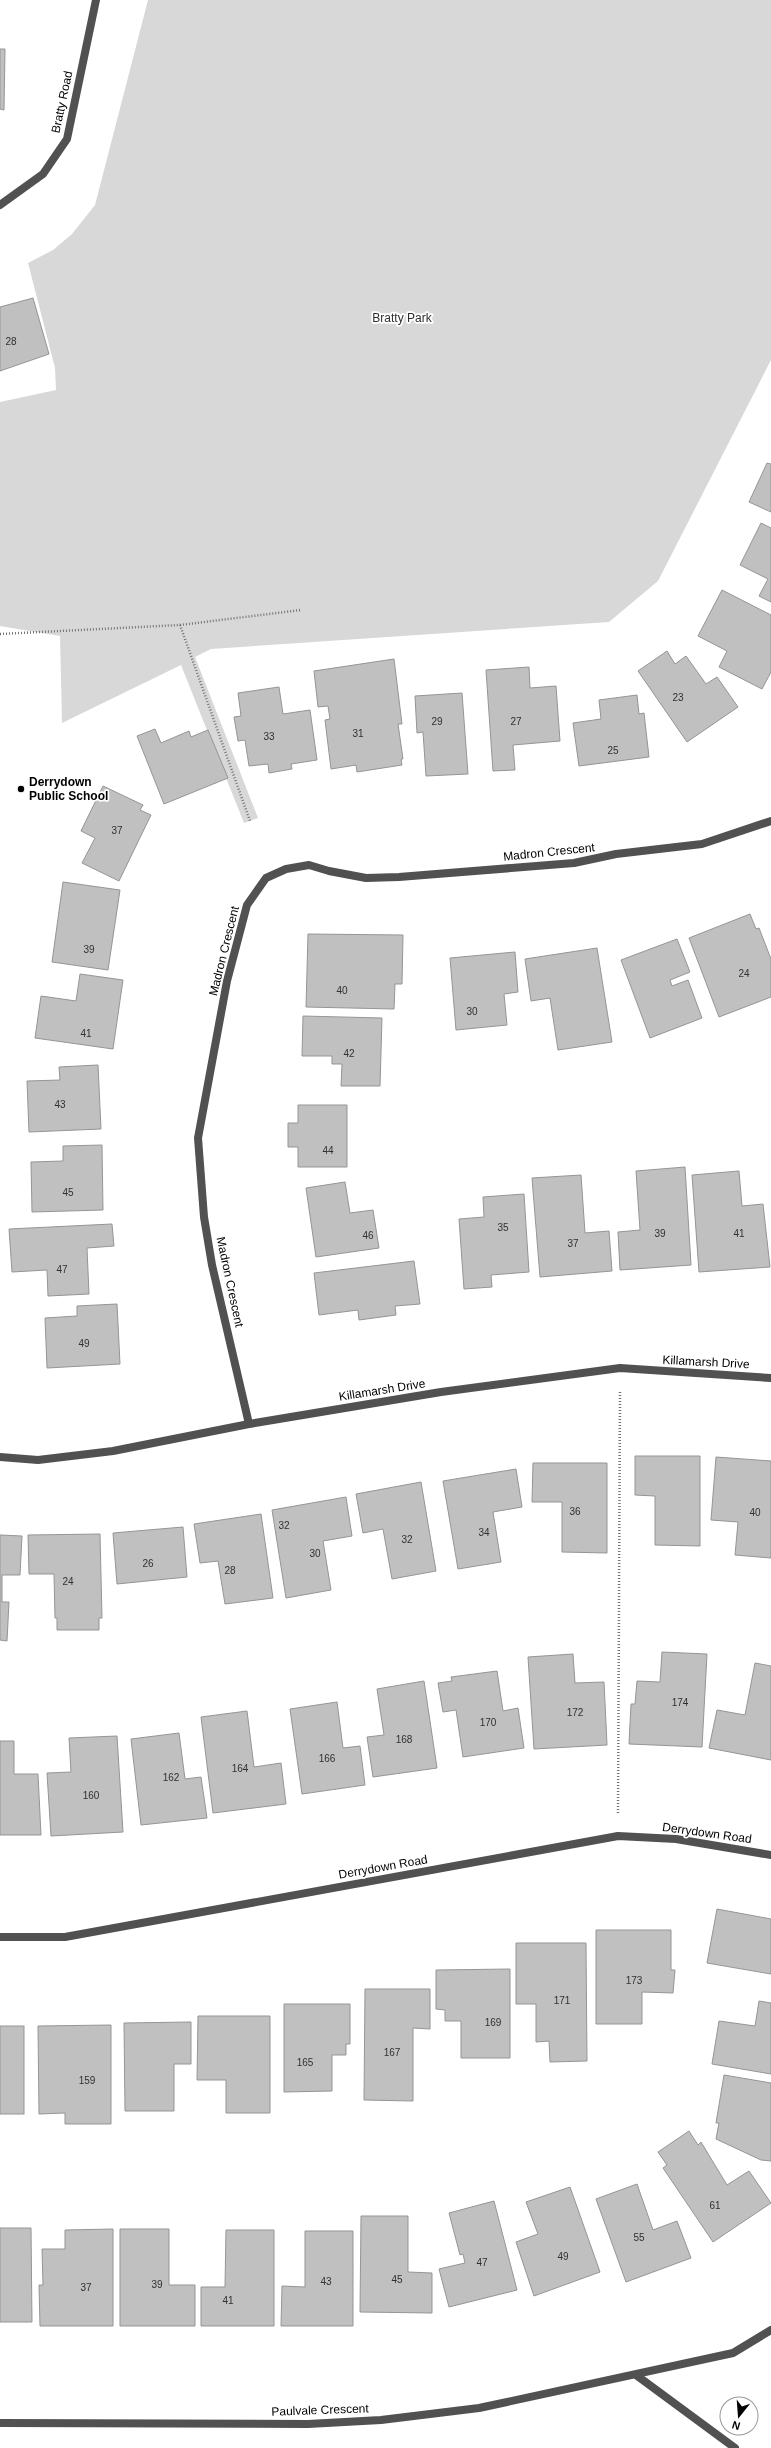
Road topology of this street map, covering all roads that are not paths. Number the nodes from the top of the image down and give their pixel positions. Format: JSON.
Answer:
{"nodes":[{"id":1,"x":96,"y":0,"type":"edge"},
{"id":2,"x":0,"y":205,"type":"edge"},
{"id":3,"x":771,"y":821,"type":"edge"},
{"id":4,"x":771,"y":1378,"type":"edge"},
{"id":5,"x":248,"y":1424,"type":"junction"},
{"id":6,"x":0,"y":1457,"type":"edge"},
{"id":7,"x":771,"y":1855,"type":"edge"},
{"id":8,"x":0,"y":1937,"type":"edge"},
{"id":9,"x":771,"y":2330,"type":"edge"},
{"id":10,"x":636,"y":2375,"type":"junction"},
{"id":11,"x":0,"y":2423,"type":"edge"},
{"id":12,"x":735,"y":2448,"type":"edge"}],
"edges":[{"from":1,"to":2,"type":"street","name":"Bratty Road"},
{"from":3,"to":5,"type":"street","name":"Madron Crescent"},
{"from":4,"to":5,"type":"street","name":"Killamarsh Drive"},
{"from":5,"to":6,"type":"street","name":"Killamarsh Drive"},
{"from":7,"to":8,"type":"street","name":"Derrydown Road"},
{"from":9,"to":10,"type":"street","name":"Paulvale Crescent"},
{"from":10,"to":11,"type":"street","name":"Paulvale Crescent"},
{"from":10,"to":12,"type":"street"}]}
